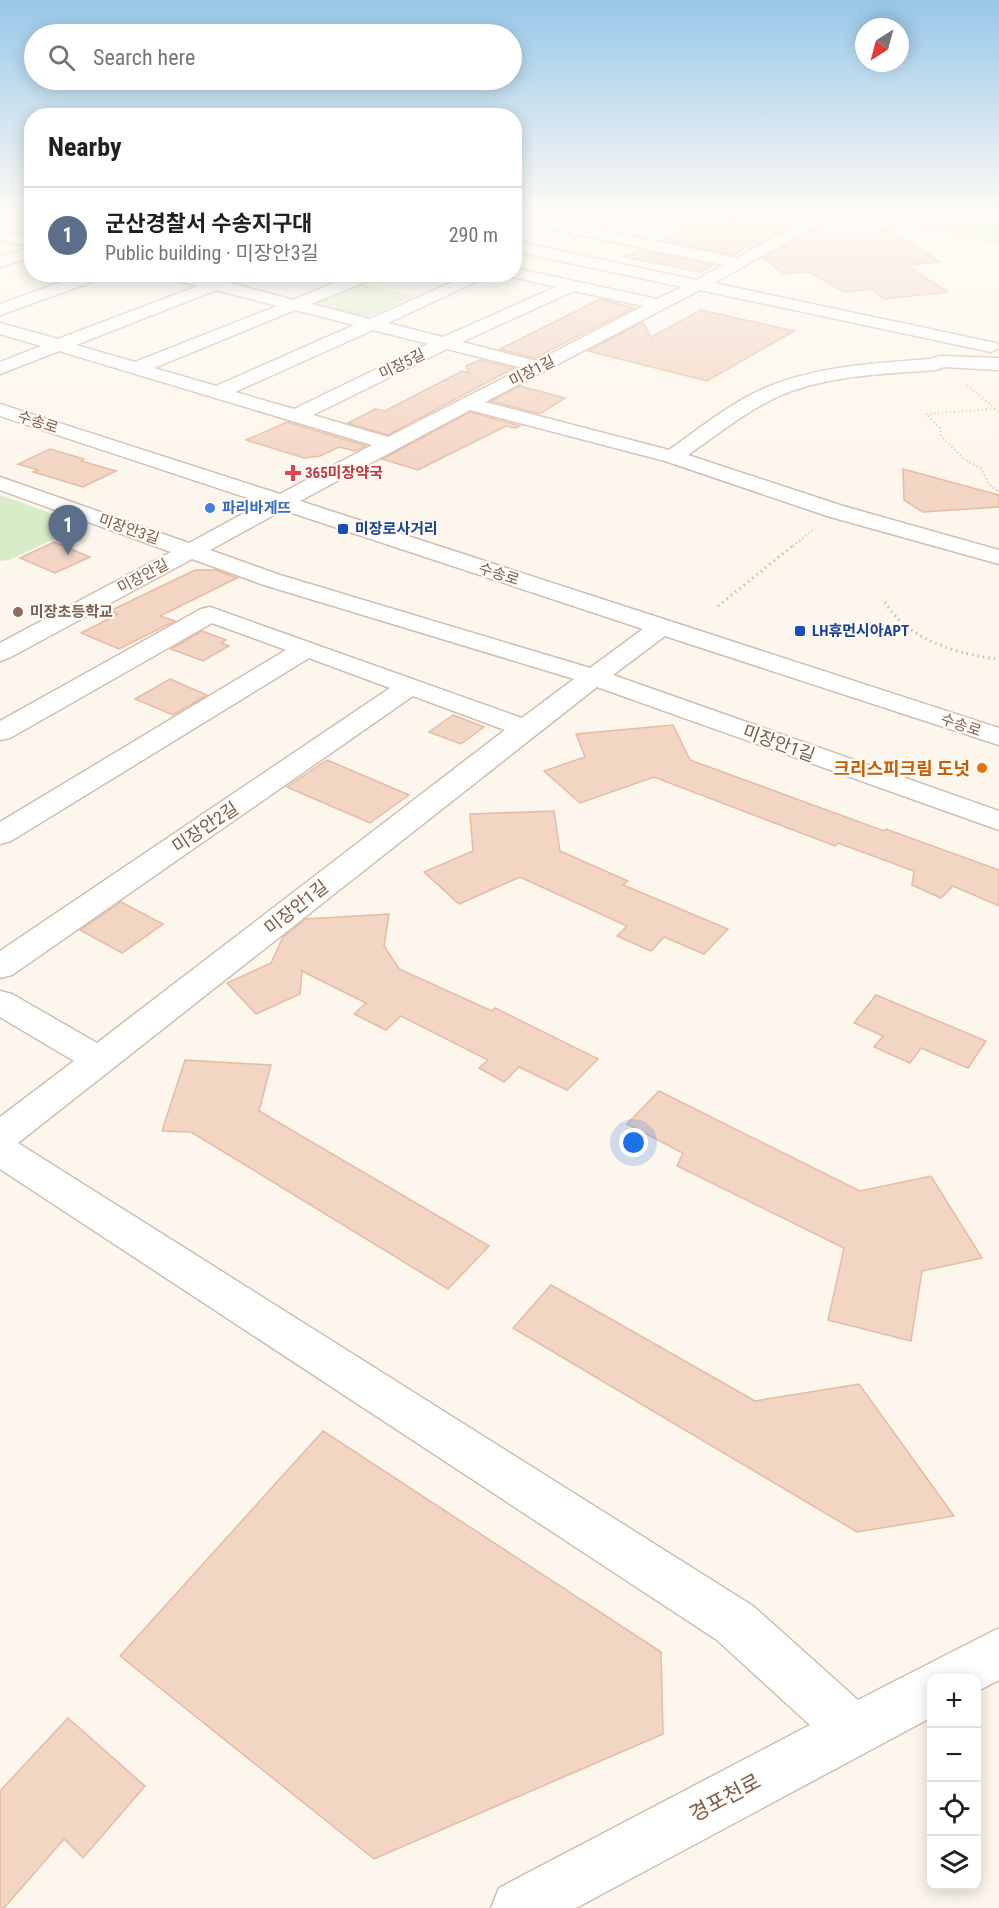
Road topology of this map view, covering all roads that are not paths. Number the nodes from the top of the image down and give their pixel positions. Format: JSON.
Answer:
{"nodes":[{"id":1,"x":36,"y":297,"type":"edge"},
{"id":2,"x":182,"y":297,"type":"edge"},
{"id":3,"x":260,"y":297,"type":"edge"},
{"id":4,"x":316,"y":297,"type":"edge"},
{"id":5,"x":434,"y":297,"type":"edge"},
{"id":6,"x":547,"y":297,"type":"edge"},
{"id":7,"x":623,"y":297,"type":"edge"},
{"id":8,"x":676,"y":297,"type":"edge"},
{"id":9,"x":756,"y":297,"type":"edge"},
{"id":10,"x":660,"y":305,"type":"junction"},
{"id":11,"x":295,"y":306,"type":"junction"},
{"id":12,"x":0,"y":310,"type":"edge"},
{"id":13,"x":370,"y":326,"type":"junction"},
{"id":14,"x":0,"y":328,"type":"edge"},
{"id":15,"x":443,"y":344,"type":"junction"},
{"id":16,"x":60,"y":345,"type":"junction"},
{"id":17,"x":999,"y":349,"type":"edge"},
{"id":18,"x":999,"y":364,"type":"edge"},
{"id":19,"x":540,"y":367,"type":"junction"},
{"id":20,"x":0,"y":368,"type":"edge"},
{"id":21,"x":135,"y":369,"type":"junction"},
{"id":22,"x":218,"y":393,"type":"junction"},
{"id":23,"x":0,"y":396,"type":"edge"},
{"id":24,"x":469,"y":404,"type":"junction"},
{"id":25,"x":0,"y":410,"type":"edge"},
{"id":26,"x":298,"y":415,"type":"junction"},
{"id":27,"x":390,"y":444,"type":"junction"},
{"id":28,"x":672,"y":457,"type":"junction"},
{"id":29,"x":0,"y":483,"type":"edge"},
{"id":30,"x":289,"y":498,"type":"junction"},
{"id":31,"x":190,"y":550,"type":"junction"},
{"id":32,"x":999,"y":557,"type":"edge"},
{"id":33,"x":661,"y":627,"type":"junction"},
{"id":34,"x":306,"y":649,"type":"junction"},
{"id":35,"x":0,"y":653,"type":"edge"},
{"id":36,"x":593,"y":677,"type":"junction"},
{"id":37,"x":410,"y":686,"type":"junction"},
{"id":38,"x":999,"y":718,"type":"edge"},
{"id":39,"x":525,"y":728,"type":"junction"},
{"id":40,"x":0,"y":732,"type":"edge"},
{"id":41,"x":999,"y":737,"type":"edge"},
{"id":42,"x":999,"y":821,"type":"edge"},
{"id":43,"x":0,"y":835,"type":"edge"},
{"id":44,"x":0,"y":968,"type":"edge"},
{"id":45,"x":0,"y":1002,"type":"edge"},
{"id":46,"x":100,"y":1060,"type":"junction"},
{"id":47,"x":0,"y":1137,"type":"edge"},
{"id":48,"x":0,"y":1150,"type":"edge"},
{"id":49,"x":999,"y":1653,"type":"edge"},
{"id":50,"x":959,"y":1674,"type":"edge"},
{"id":51,"x":927,"y":1692,"type":"edge"},
{"id":52,"x":853,"y":1730,"type":"junction"},
{"id":53,"x":519,"y":1908,"type":"edge"}],
"edges":[{"from":1,"to":12,"type":"street"},
{"from":2,"to":16,"type":"street"},
{"from":3,"to":11,"type":"street"},
{"from":4,"to":11,"type":"street"},
{"from":5,"to":13,"type":"street"},
{"from":6,"to":15,"type":"street","name":"미장5길"},
{"from":7,"to":10,"type":"street"},
{"from":8,"to":10,"type":"street","name":"미장1길"},
{"from":9,"to":17,"type":"street"},
{"from":10,"to":19,"type":"street","name":"미장1길"},
{"from":11,"to":13,"type":"street"},
{"from":11,"to":21,"type":"street"},
{"from":13,"to":15,"type":"street"},
{"from":13,"to":22,"type":"street"},
{"from":14,"to":16,"type":"street"},
{"from":15,"to":19,"type":"street"},
{"from":15,"to":26,"type":"street","name":"미장5길"},
{"from":16,"to":20,"type":"street"},
{"from":16,"to":21,"type":"street"},
{"from":18,"to":28,"type":"street"},
{"from":19,"to":24,"type":"street","name":"미장1길"},
{"from":21,"to":22,"type":"street"},
{"from":22,"to":26,"type":"street"},
{"from":23,"to":30,"type":"street","name":"수송로"},
{"from":24,"to":27,"type":"street","name":"미장1길"},
{"from":24,"to":28,"type":"street"},
{"from":25,"to":30,"type":"street","name":"수송로"},
{"from":26,"to":27,"type":"street"},
{"from":27,"to":30,"type":"street","name":"미장1길"},
{"from":28,"to":32,"type":"street"},
{"from":29,"to":31,"type":"street","name":"미장안3길"},
{"from":30,"to":31,"type":"street","name":"미장안길"},
{"from":30,"to":33,"type":"street","name":"수송로"},
{"from":30,"to":38,"type":"street","name":"수송로"},
{"from":31,"to":35,"type":"street","name":"미장안길"},
{"from":31,"to":36,"type":"street","name":"미장안1길"},
{"from":33,"to":36,"type":"street","name":"미장안1길"},
{"from":33,"to":41,"type":"street","name":"수송로"},
{"from":34,"to":37,"type":"street"},
{"from":34,"to":40,"type":"street"},
{"from":34,"to":43,"type":"street"},
{"from":36,"to":39,"type":"street","name":"미장안1길"},
{"from":36,"to":42,"type":"street","name":"미장안1길"},
{"from":37,"to":39,"type":"street"},
{"from":37,"to":44,"type":"street","name":"미장안2길"},
{"from":39,"to":46,"type":"street","name":"미장안1길"},
{"from":45,"to":46,"type":"street"},
{"from":46,"to":47,"type":"street","name":"미장안1길"},
{"from":48,"to":52,"type":"street"},
{"from":49,"to":50,"type":"street"},
{"from":51,"to":52,"type":"street","name":"경포천로"},
{"from":52,"to":53,"type":"street","name":"경포천로"}]}
